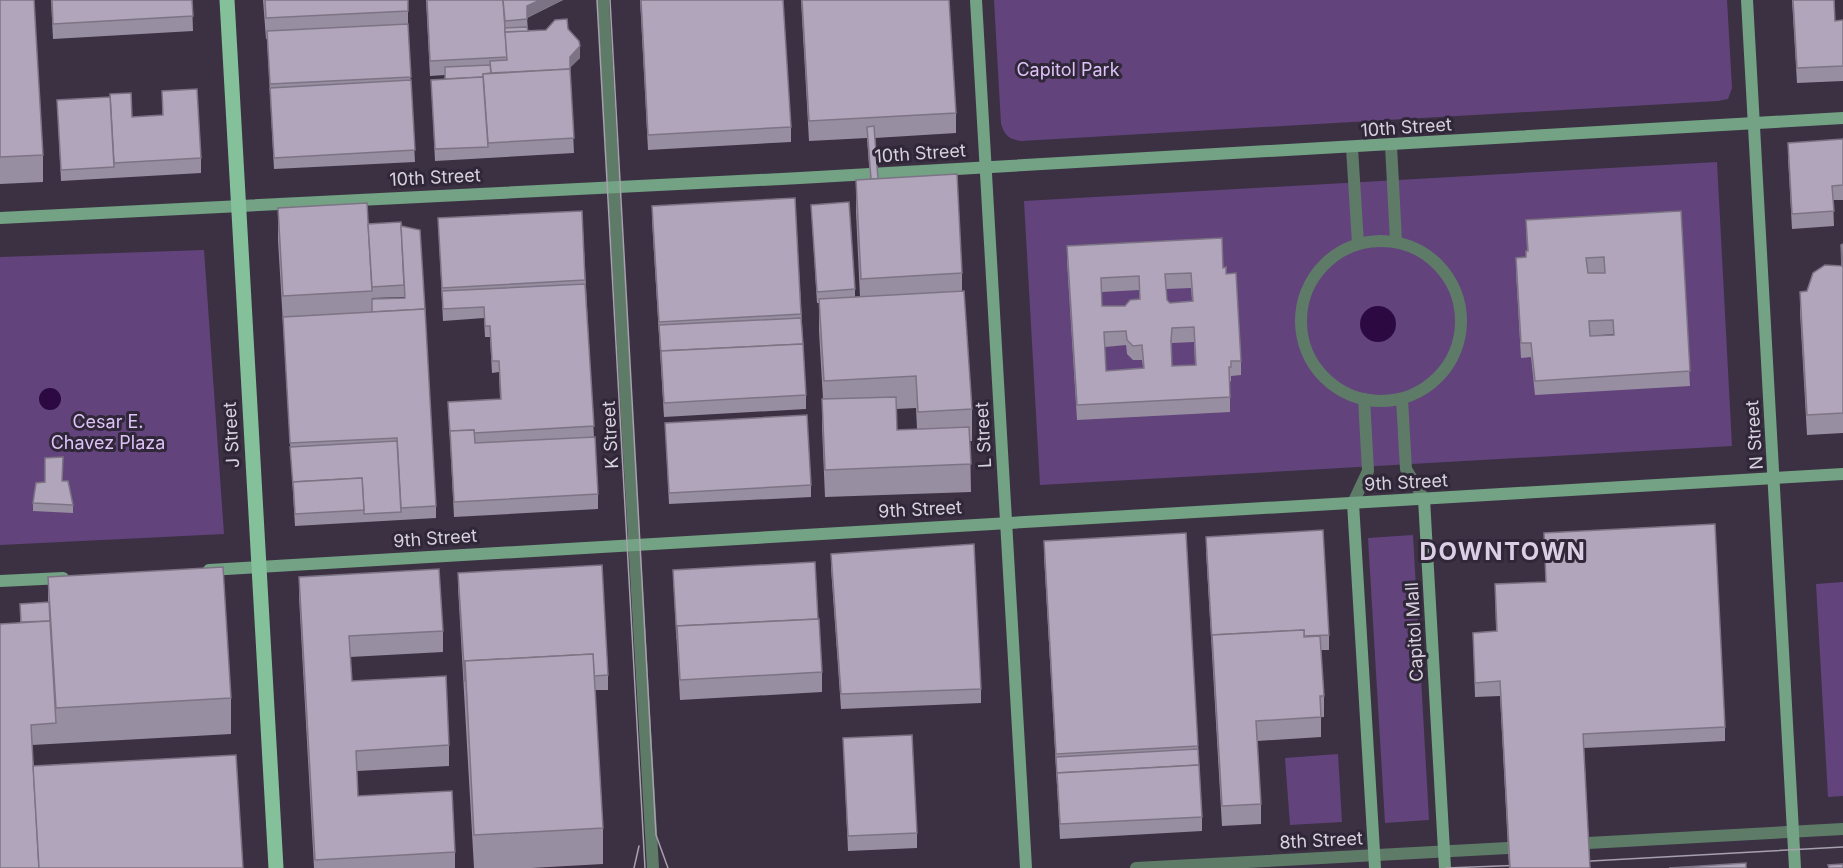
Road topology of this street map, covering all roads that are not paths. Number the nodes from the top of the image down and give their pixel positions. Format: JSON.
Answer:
{"nodes":[{"id":1,"x":227,"y":0,"type":"edge"},
{"id":2,"x":603,"y":0,"type":"edge"},
{"id":3,"x":976,"y":0,"type":"edge"},
{"id":4,"x":1747,"y":0,"type":"edge"},
{"id":5,"x":1843,"y":118,"type":"edge"},
{"id":6,"x":1753,"y":124,"type":"junction"},
{"id":7,"x":1391,"y":146,"type":"junction"},
{"id":8,"x":1352,"y":148,"type":"junction"},
{"id":9,"x":985,"y":167,"type":"junction"},
{"id":10,"x":613,"y":187,"type":"junction"},
{"id":11,"x":238,"y":207,"type":"junction"},
{"id":12,"x":0,"y":218,"type":"edge"},
{"id":13,"x":1396,"y":241,"type":"junction"},
{"id":14,"x":1358,"y":244,"type":"junction"},
{"id":15,"x":1364,"y":399,"type":"junction"},
{"id":16,"x":1402,"y":399,"type":"junction"},
{"id":17,"x":1843,"y":474,"type":"edge"},
{"id":18,"x":1774,"y":478,"type":"junction"},
{"id":19,"x":1424,"y":499,"type":"junction"},
{"id":20,"x":1353,"y":503,"type":"junction"},
{"id":21,"x":1006,"y":522,"type":"junction"},
{"id":22,"x":633,"y":544,"type":"junction"},
{"id":23,"x":258,"y":567,"type":"junction"},
{"id":24,"x":196,"y":571,"type":"edge"},
{"id":25,"x":81,"y":577,"type":"edge"},
{"id":26,"x":0,"y":581,"type":"edge"},
{"id":27,"x":1843,"y":829,"type":"edge"},
{"id":28,"x":1792,"y":832,"type":"junction"},
{"id":29,"x":1588,"y":843,"type":"edge"},
{"id":30,"x":1508,"y":848,"type":"edge"},
{"id":31,"x":1444,"y":851,"type":"junction"},
{"id":32,"x":1374,"y":855,"type":"junction"},
{"id":33,"x":276,"y":868,"type":"edge"},
{"id":34,"x":653,"y":868,"type":"edge"},
{"id":35,"x":1026,"y":868,"type":"edge"},
{"id":36,"x":1136,"y":868,"type":"edge"},
{"id":37,"x":1375,"y":868,"type":"edge"},
{"id":38,"x":1445,"y":868,"type":"edge"},
{"id":39,"x":1795,"y":868,"type":"edge"}],
"edges":[{"from":1,"to":11,"type":"main road","name":"J Street"},
{"from":2,"to":10,"type":"street","name":"K Street"},
{"from":3,"to":9,"type":"main road","name":"L Street"},
{"from":4,"to":6,"type":"main road","name":"N Street"},
{"from":5,"to":6,"type":"main road","name":"10th Street"},
{"from":6,"to":7,"type":"main road","name":"10th Street"},
{"from":6,"to":18,"type":"main road","name":"N Street"},
{"from":7,"to":8,"type":"main road","name":"10th Street"},
{"from":7,"to":13,"type":"street"},
{"from":8,"to":9,"type":"main road","name":"10th Street"},
{"from":8,"to":14,"type":"street"},
{"from":9,"to":10,"type":"main road","name":"10th Street"},
{"from":9,"to":21,"type":"main road","name":"L Street"},
{"from":10,"to":11,"type":"main road","name":"10th Street"},
{"from":10,"to":22,"type":"street","name":"K Street"},
{"from":11,"to":12,"type":"main road","name":"10th Street"},
{"from":11,"to":23,"type":"main road","name":"J Street"},
{"from":13,"to":14,"type":"street"},
{"from":13,"to":16,"type":"street"},
{"from":14,"to":15,"type":"street"},
{"from":15,"to":16,"type":"street"},
{"from":15,"to":20,"type":"street"},
{"from":16,"to":19,"type":"street","name":"Capitol Mall"},
{"from":17,"to":18,"type":"main road","name":"9th Street"},
{"from":18,"to":19,"type":"main road","name":"9th Street"},
{"from":18,"to":28,"type":"main road","name":"N Street"},
{"from":19,"to":20,"type":"main road","name":"9th Street"},
{"from":19,"to":31,"type":"main road","name":"Capitol Mall"},
{"from":20,"to":21,"type":"main road","name":"9th Street"},
{"from":20,"to":32,"type":"main road"},
{"from":21,"to":22,"type":"main road","name":"9th Street"},
{"from":21,"to":35,"type":"main road","name":"L Street"},
{"from":22,"to":23,"type":"main road","name":"9th Street"},
{"from":22,"to":34,"type":"street","name":"K Street"},
{"from":23,"to":24,"type":"main road","name":"9th Street"},
{"from":23,"to":33,"type":"main road","name":"J Street"},
{"from":25,"to":26,"type":"main road"},
{"from":27,"to":28,"type":"street"},
{"from":28,"to":29,"type":"street"},
{"from":28,"to":39,"type":"main road","name":"N Street"},
{"from":30,"to":31,"type":"street","name":"8th Street"},
{"from":31,"to":32,"type":"street","name":"8th Street"},
{"from":31,"to":38,"type":"main road","name":"Capitol Mall"},
{"from":32,"to":36,"type":"street","name":"8th Street"},
{"from":32,"to":37,"type":"main road"}]}
